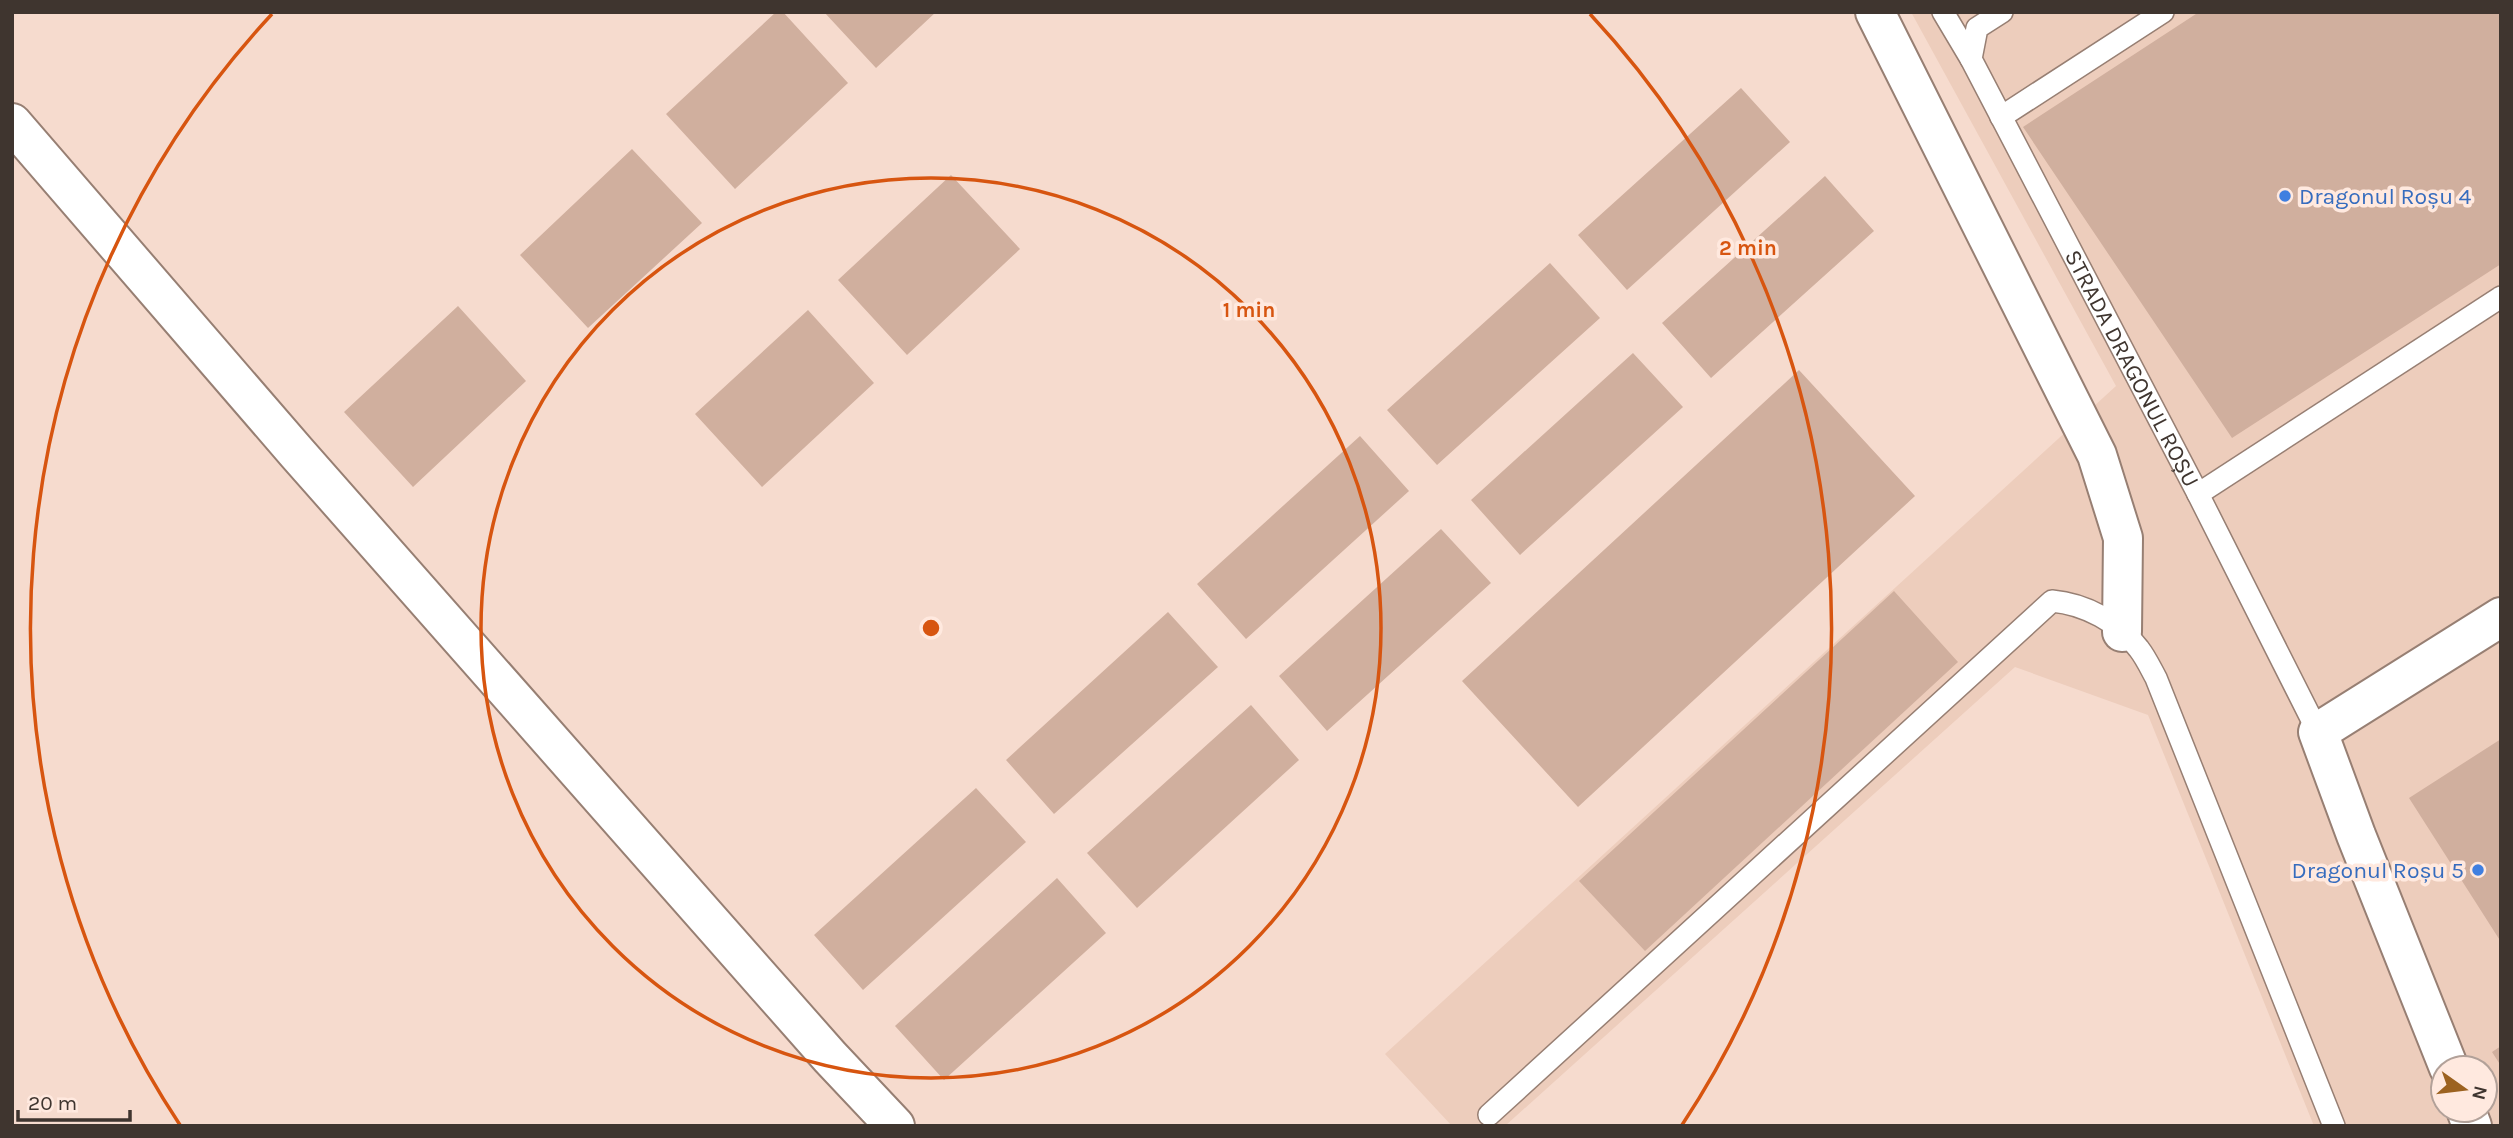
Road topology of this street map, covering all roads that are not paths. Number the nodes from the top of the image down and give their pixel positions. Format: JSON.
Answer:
{"nodes":[{"id":1,"x":1875,"y":12,"type":"edge"},
{"id":2,"x":1943,"y":12,"type":"edge"},
{"id":3,"x":2002,"y":12,"type":"edge"},
{"id":4,"x":2163,"y":12,"type":"edge"},
{"id":5,"x":1971,"y":59,"type":"junction"},
{"id":6,"x":2001,"y":117,"type":"junction"},
{"id":7,"x":12,"y":123,"type":"edge"},
{"id":8,"x":2501,"y":297,"type":"edge"},
{"id":9,"x":2198,"y":494,"type":"junction"},
{"id":10,"x":2501,"y":617,"type":"edge"},
{"id":11,"x":2122,"y":632,"type":"junction"},
{"id":12,"x":2318,"y":732,"type":"junction"},
{"id":13,"x":2443,"y":1054,"type":"edge"},
{"id":14,"x":1489,"y":1115,"type":"dead end"},
{"id":15,"x":895,"y":1126,"type":"edge"},
{"id":16,"x":2334,"y":1126,"type":"edge"}],
"edges":[{"from":1,"to":11,"type":"street"},
{"from":2,"to":5,"type":"lane","name":"STRADA DRAGONUL ROȘU"},
{"from":3,"to":5,"type":"lane"},
{"from":4,"to":6,"type":"lane"},
{"from":5,"to":6,"type":"lane","name":"STRADA DRAGONUL ROȘU"},
{"from":6,"to":9,"type":"lane","name":"STRADA DRAGONUL ROȘU"},
{"from":7,"to":15,"type":"street"},
{"from":8,"to":9,"type":"lane"},
{"from":9,"to":12,"type":"lane","name":"STRADA DRAGONUL ROȘU"},
{"from":10,"to":12,"type":"street"},
{"from":11,"to":14,"type":"lane"},
{"from":11,"to":16,"type":"lane"},
{"from":12,"to":13,"type":"street","name":"STRADA DRAGONUL ROȘU"}]}
